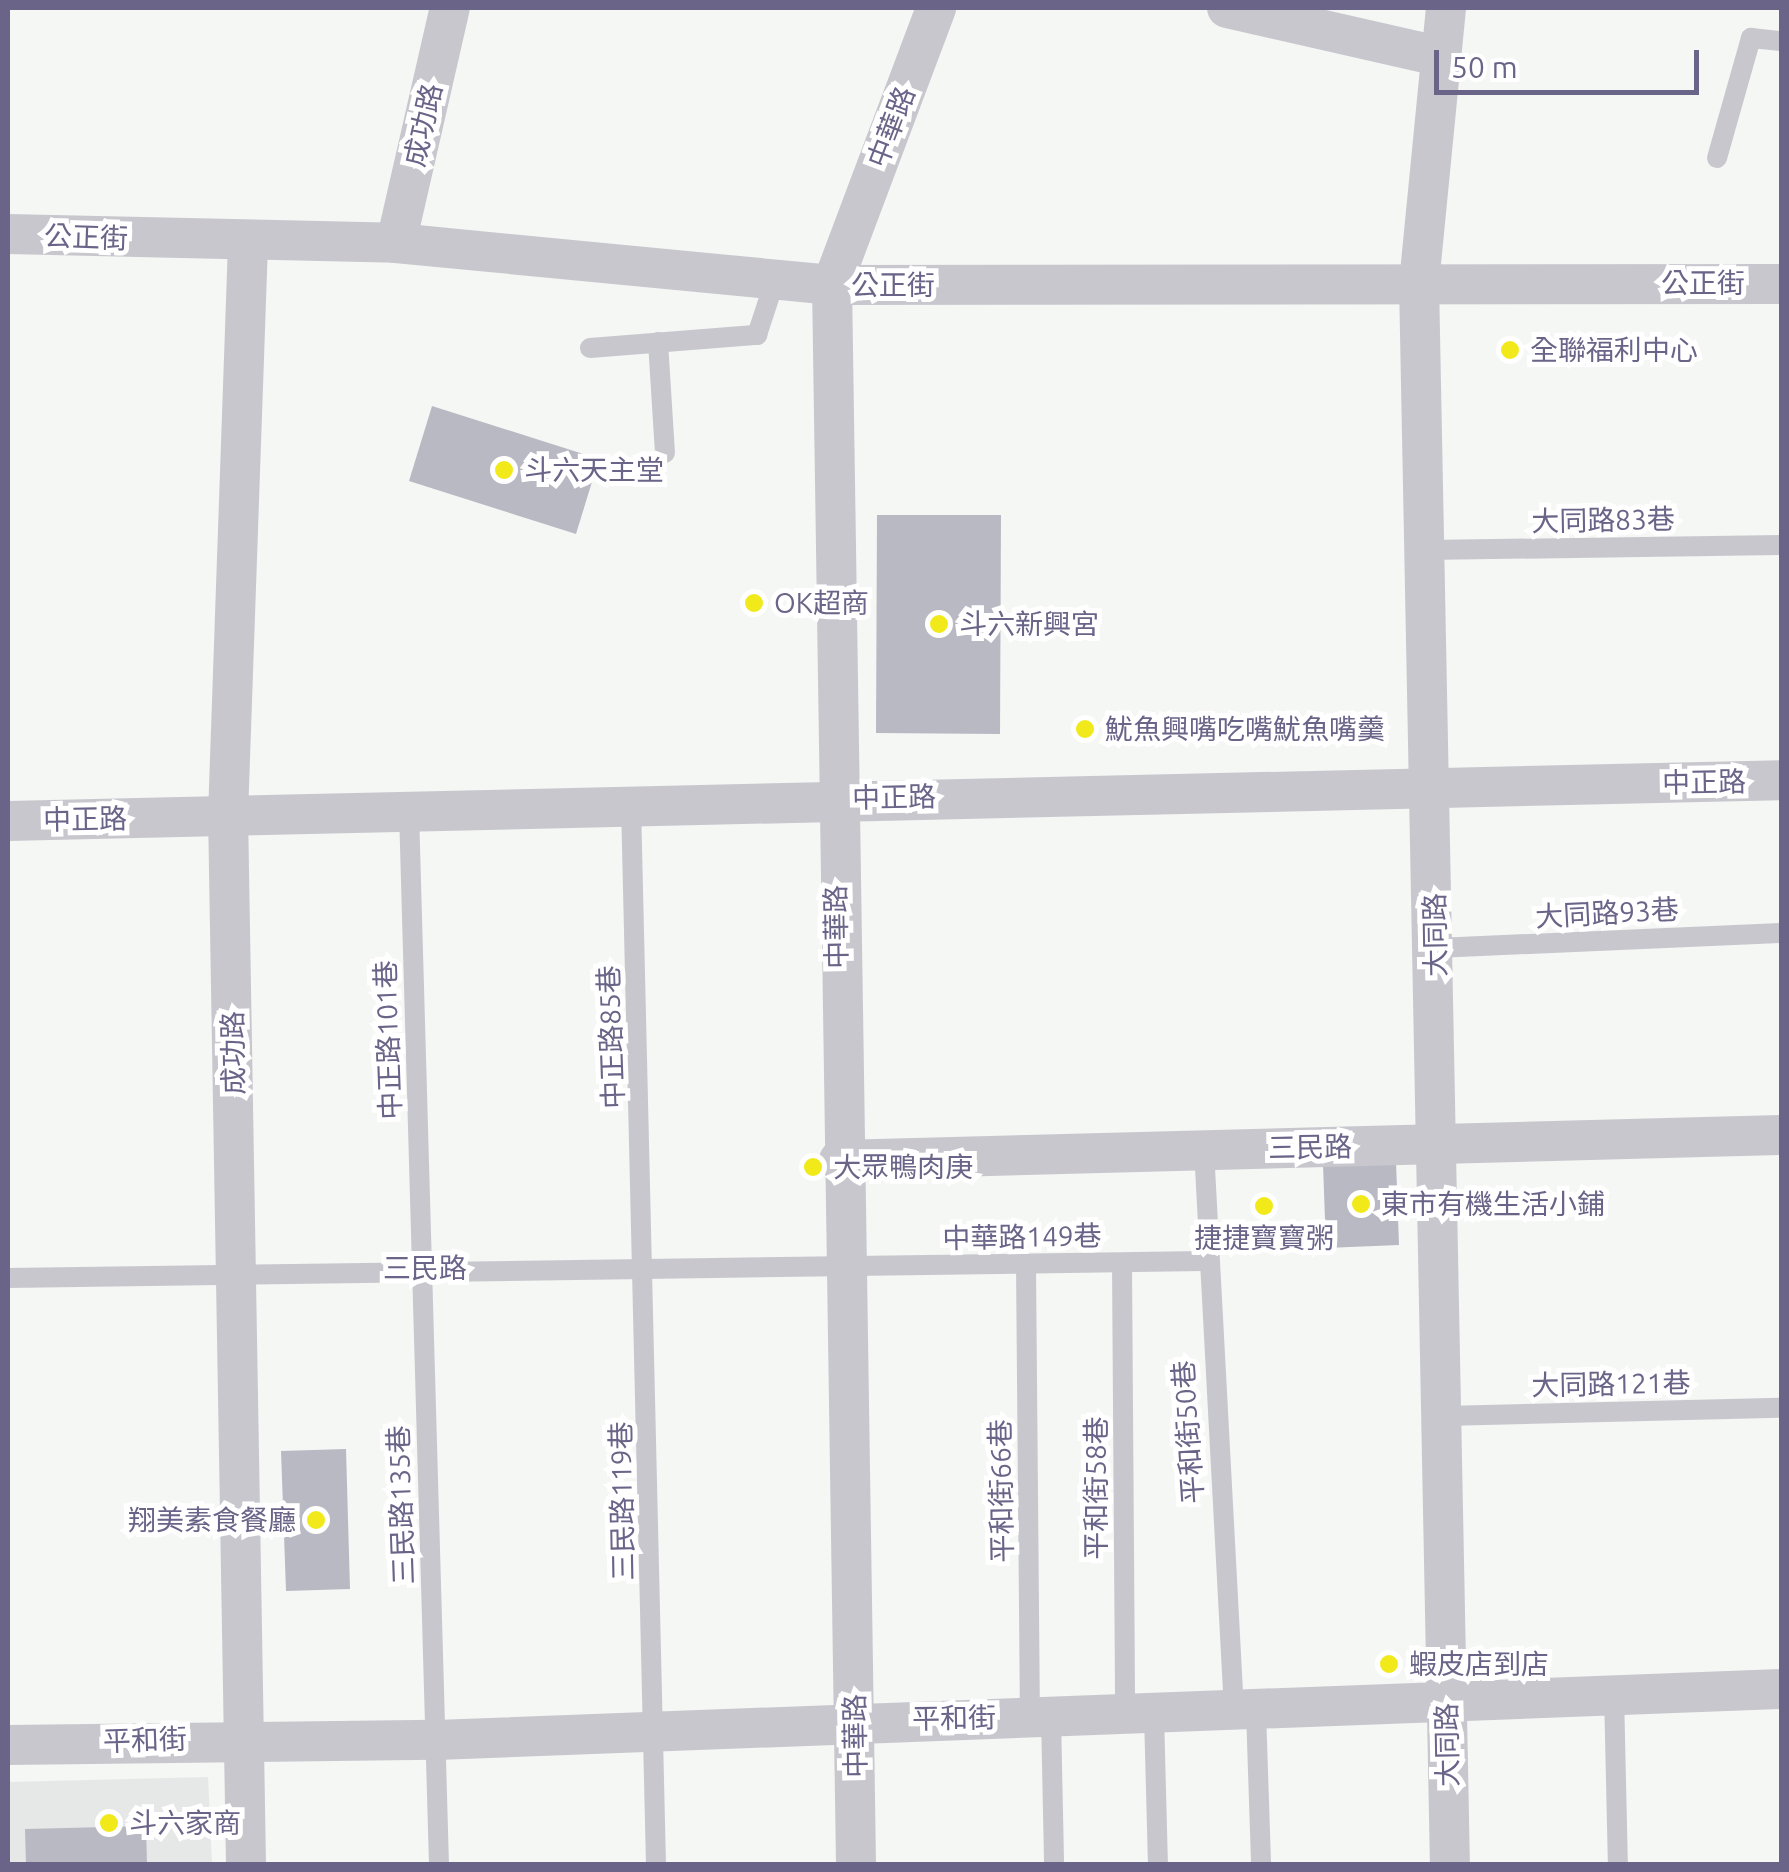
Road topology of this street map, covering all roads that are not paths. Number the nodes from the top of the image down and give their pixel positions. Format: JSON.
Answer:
{"nodes":[{"id":1,"x":450,"y":8,"type":"edge"},
{"id":2,"x":936,"y":8,"type":"edge"},
{"id":3,"x":1227,"y":8,"type":"edge"},
{"id":4,"x":1446,"y":8,"type":"edge"},
{"id":5,"x":1782,"y":41,"type":"edge"},
{"id":6,"x":1434,"y":56,"type":"junction"},
{"id":7,"x":1717,"y":158,"type":"dead end"},
{"id":8,"x":8,"y":234,"type":"edge"},
{"id":9,"x":248,"y":242,"type":"junction"},
{"id":10,"x":396,"y":243,"type":"junction"},
{"id":11,"x":774,"y":280,"type":"junction"},
{"id":12,"x":1420,"y":282,"type":"junction"},
{"id":13,"x":1782,"y":284,"type":"edge"},
{"id":14,"x":832,"y":285,"type":"junction"},
{"id":15,"x":658,"y":342,"type":"junction"},
{"id":16,"x":590,"y":348,"type":"dead end"},
{"id":17,"x":665,"y":453,"type":"dead end"},
{"id":18,"x":1782,"y":545,"type":"edge"},
{"id":19,"x":1426,"y":550,"type":"junction"},
{"id":20,"x":1782,"y":780,"type":"edge"},
{"id":21,"x":1431,"y":788,"type":"junction"},
{"id":22,"x":833,"y":798,"type":"junction"},
{"id":23,"x":631,"y":804,"type":"junction"},
{"id":24,"x":409,"y":810,"type":"junction"},
{"id":25,"x":228,"y":816,"type":"junction"},
{"id":26,"x":8,"y":821,"type":"edge"},
{"id":27,"x":1782,"y":933,"type":"edge"},
{"id":28,"x":1436,"y":948,"type":"junction"},
{"id":29,"x":1782,"y":1135,"type":"edge"},
{"id":30,"x":1436,"y":1144,"type":"junction"},
{"id":31,"x":1204,"y":1149,"type":"junction"},
{"id":32,"x":839,"y":1160,"type":"junction"},
{"id":33,"x":1204,"y":1261,"type":"junction"},
{"id":34,"x":1122,"y":1263,"type":"junction"},
{"id":35,"x":1026,"y":1264,"type":"junction"},
{"id":36,"x":237,"y":1268,"type":"junction"},
{"id":37,"x":422,"y":1268,"type":"junction"},
{"id":38,"x":646,"y":1268,"type":"junction"},
{"id":39,"x":842,"y":1268,"type":"junction"},
{"id":40,"x":8,"y":1278,"type":"edge"},
{"id":41,"x":1782,"y":1408,"type":"edge"},
{"id":42,"x":1442,"y":1416,"type":"junction"},
{"id":43,"x":1782,"y":1688,"type":"edge"},
{"id":44,"x":1614,"y":1693,"type":"junction"},
{"id":45,"x":1446,"y":1700,"type":"junction"},
{"id":46,"x":1245,"y":1711,"type":"junction"},
{"id":47,"x":1139,"y":1713,"type":"junction"},
{"id":48,"x":1040,"y":1717,"type":"junction"},
{"id":49,"x":855,"y":1719,"type":"junction"},
{"id":50,"x":652,"y":1733,"type":"junction"},
{"id":51,"x":243,"y":1737,"type":"junction"},
{"id":52,"x":436,"y":1740,"type":"junction"},
{"id":53,"x":8,"y":1745,"type":"edge"},
{"id":54,"x":246,"y":1864,"type":"edge"},
{"id":55,"x":439,"y":1864,"type":"edge"},
{"id":56,"x":656,"y":1864,"type":"edge"},
{"id":57,"x":856,"y":1864,"type":"edge"},
{"id":58,"x":1054,"y":1864,"type":"edge"},
{"id":59,"x":1158,"y":1864,"type":"edge"},
{"id":60,"x":1261,"y":1864,"type":"edge"},
{"id":61,"x":1450,"y":1864,"type":"edge"},
{"id":62,"x":1618,"y":1864,"type":"edge"}],
"edges":[{"from":1,"to":10,"type":"street","name":"成功路"},
{"from":2,"to":14,"type":"street","name":"中華路"},
{"from":3,"to":6,"type":"street"},
{"from":4,"to":6,"type":"street","name":"大同路"},
{"from":5,"to":7,"type":"lane"},
{"from":6,"to":12,"type":"street","name":"大同路"},
{"from":8,"to":9,"type":"street","name":"公正街"},
{"from":9,"to":10,"type":"street","name":"公正街"},
{"from":9,"to":25,"type":"street","name":"成功路"},
{"from":10,"to":11,"type":"street","name":"公正街"},
{"from":11,"to":14,"type":"street","name":"公正街"},
{"from":11,"to":15,"type":"lane"},
{"from":12,"to":13,"type":"street","name":"公正街"},
{"from":12,"to":14,"type":"street","name":"公正街"},
{"from":12,"to":19,"type":"street","name":"大同路"},
{"from":14,"to":22,"type":"street","name":"中華路"},
{"from":15,"to":16,"type":"lane"},
{"from":15,"to":17,"type":"lane"},
{"from":18,"to":19,"type":"lane","name":"大同路83巷"},
{"from":19,"to":21,"type":"street","name":"大同路"},
{"from":20,"to":21,"type":"street","name":"中正路"},
{"from":21,"to":22,"type":"street","name":"中正路"},
{"from":21,"to":28,"type":"street","name":"大同路"},
{"from":22,"to":23,"type":"street","name":"中正路"},
{"from":22,"to":32,"type":"street","name":"中華路"},
{"from":23,"to":24,"type":"street","name":"中正路"},
{"from":23,"to":38,"type":"lane","name":"中正路85巷"},
{"from":24,"to":25,"type":"street","name":"中正路"},
{"from":24,"to":37,"type":"lane","name":"中正路101巷"},
{"from":25,"to":26,"type":"street","name":"中正路"},
{"from":25,"to":36,"type":"street","name":"成功路"},
{"from":27,"to":28,"type":"lane","name":"大同路93巷"},
{"from":28,"to":30,"type":"street","name":"大同路"},
{"from":29,"to":30,"type":"street","name":"三民路"},
{"from":30,"to":31,"type":"street","name":"三民路"},
{"from":30,"to":42,"type":"street","name":"大同路"},
{"from":31,"to":32,"type":"street","name":"三民路"},
{"from":31,"to":33,"type":"lane","name":"平和街50巷"},
{"from":32,"to":39,"type":"street","name":"中華路"},
{"from":33,"to":34,"type":"lane","name":"中華路149巷"},
{"from":33,"to":46,"type":"lane","name":"平和街50巷"},
{"from":34,"to":35,"type":"lane","name":"中華路149巷"},
{"from":34,"to":47,"type":"lane","name":"平和街58巷"},
{"from":35,"to":39,"type":"lane","name":"中華路149巷"},
{"from":35,"to":48,"type":"lane","name":"平和街66巷"},
{"from":36,"to":37,"type":"lane","name":"三民路"},
{"from":36,"to":40,"type":"lane","name":"三民路"},
{"from":36,"to":51,"type":"street","name":"成功路"},
{"from":37,"to":38,"type":"lane","name":"三民路"},
{"from":37,"to":52,"type":"lane","name":"三民路135巷"},
{"from":38,"to":39,"type":"lane","name":"三民路"},
{"from":38,"to":50,"type":"lane","name":"三民路119巷"},
{"from":39,"to":49,"type":"street","name":"中華路"},
{"from":41,"to":42,"type":"lane","name":"大同路121巷"},
{"from":42,"to":45,"type":"street","name":"大同路"},
{"from":43,"to":44,"type":"street","name":"平和街"},
{"from":44,"to":45,"type":"street","name":"平和街"},
{"from":44,"to":62,"type":"lane"},
{"from":45,"to":46,"type":"street","name":"平和街"},
{"from":45,"to":61,"type":"street","name":"大同路"},
{"from":46,"to":47,"type":"street","name":"平和街"},
{"from":46,"to":60,"type":"lane","name":"平和街50巷"},
{"from":47,"to":48,"type":"street","name":"平和街"},
{"from":47,"to":59,"type":"lane","name":"平和街58巷"},
{"from":48,"to":49,"type":"street","name":"平和街"},
{"from":48,"to":58,"type":"lane","name":"平和街66巷"},
{"from":49,"to":50,"type":"street","name":"平和街"},
{"from":49,"to":57,"type":"street","name":"中華路"},
{"from":50,"to":52,"type":"street","name":"平和街"},
{"from":50,"to":56,"type":"lane","name":"三民路119巷"},
{"from":51,"to":52,"type":"street","name":"平和街"},
{"from":51,"to":53,"type":"street","name":"平和街"},
{"from":51,"to":54,"type":"street","name":"成功路"},
{"from":52,"to":55,"type":"lane","name":"三民路135巷"}]}
